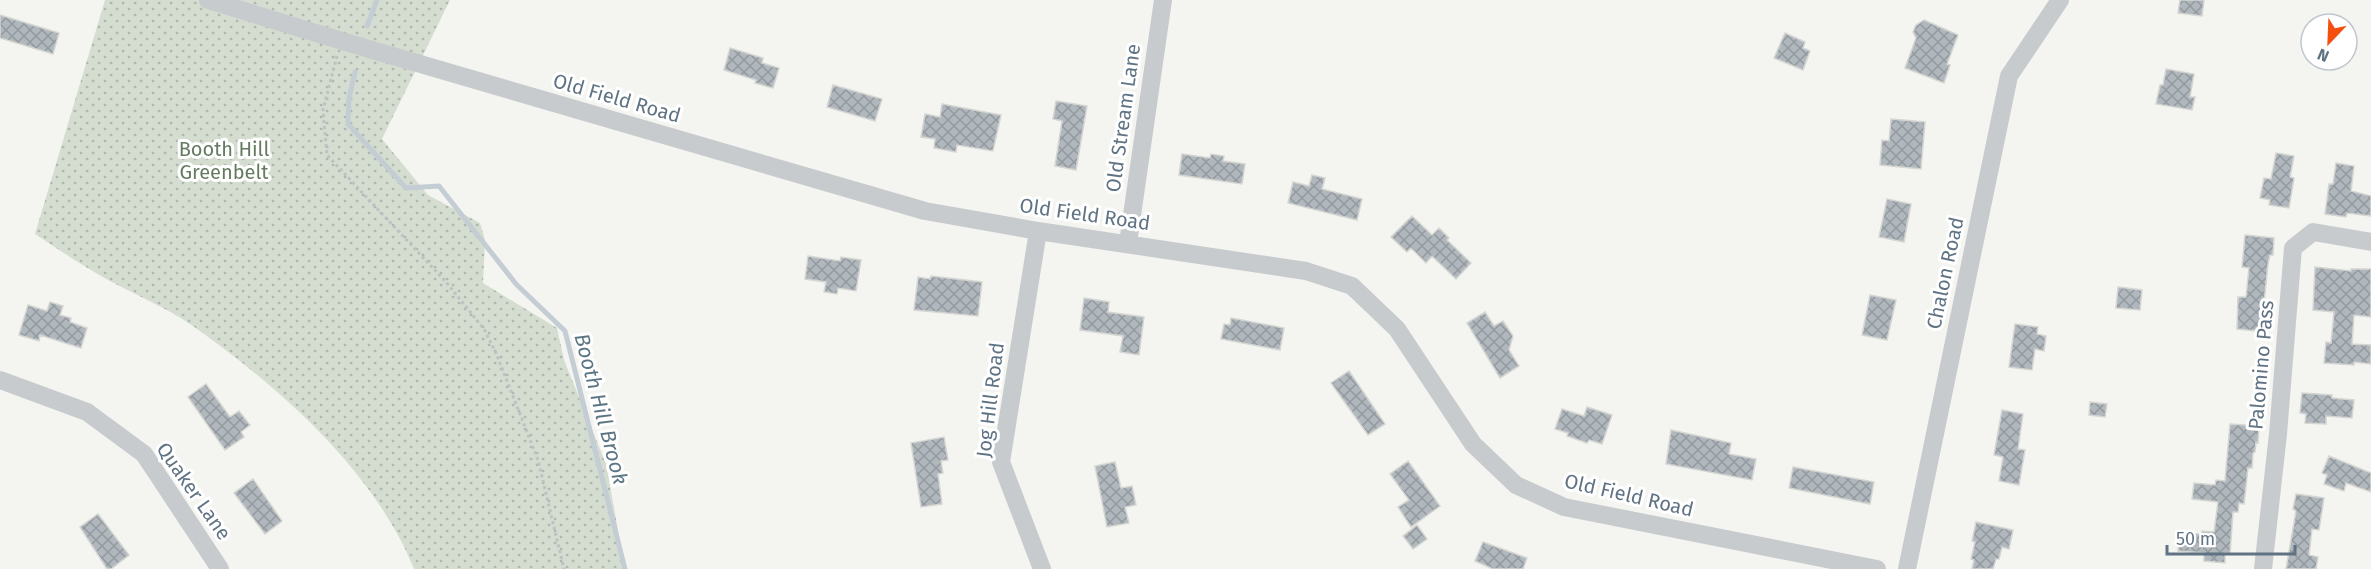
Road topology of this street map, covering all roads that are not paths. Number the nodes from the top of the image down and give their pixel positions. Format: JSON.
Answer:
{"nodes":[{"id":1,"x":208,"y":0,"type":"edge"},
{"id":2,"x":1163,"y":0,"type":"edge"},
{"id":3,"x":2060,"y":0,"type":"edge"},
{"id":4,"x":1038,"y":231,"type":"junction"},
{"id":5,"x":2371,"y":242,"type":"edge"},
{"id":6,"x":1128,"y":243,"type":"junction"},
{"id":7,"x":0,"y":380,"type":"edge"},
{"id":8,"x":220,"y":569,"type":"edge"},
{"id":9,"x":1042,"y":569,"type":"edge"},
{"id":10,"x":1877,"y":569,"type":"edge"},
{"id":11,"x":1907,"y":569,"type":"edge"},
{"id":12,"x":2263,"y":569,"type":"edge"}],
"edges":[{"from":1,"to":4,"type":"street","name":"Old Field Road"},
{"from":2,"to":6,"type":"street","name":"Old Stream Lane"},
{"from":3,"to":11,"type":"street","name":"Chalon Road"},
{"from":4,"to":6,"type":"street","name":"Old Field Road"},
{"from":4,"to":9,"type":"street","name":"Jog Hill Road"},
{"from":5,"to":12,"type":"street","name":"Palomino Pass"},
{"from":6,"to":10,"type":"street","name":"Old Field Road"},
{"from":7,"to":8,"type":"street","name":"Quaker Lane"}]}
